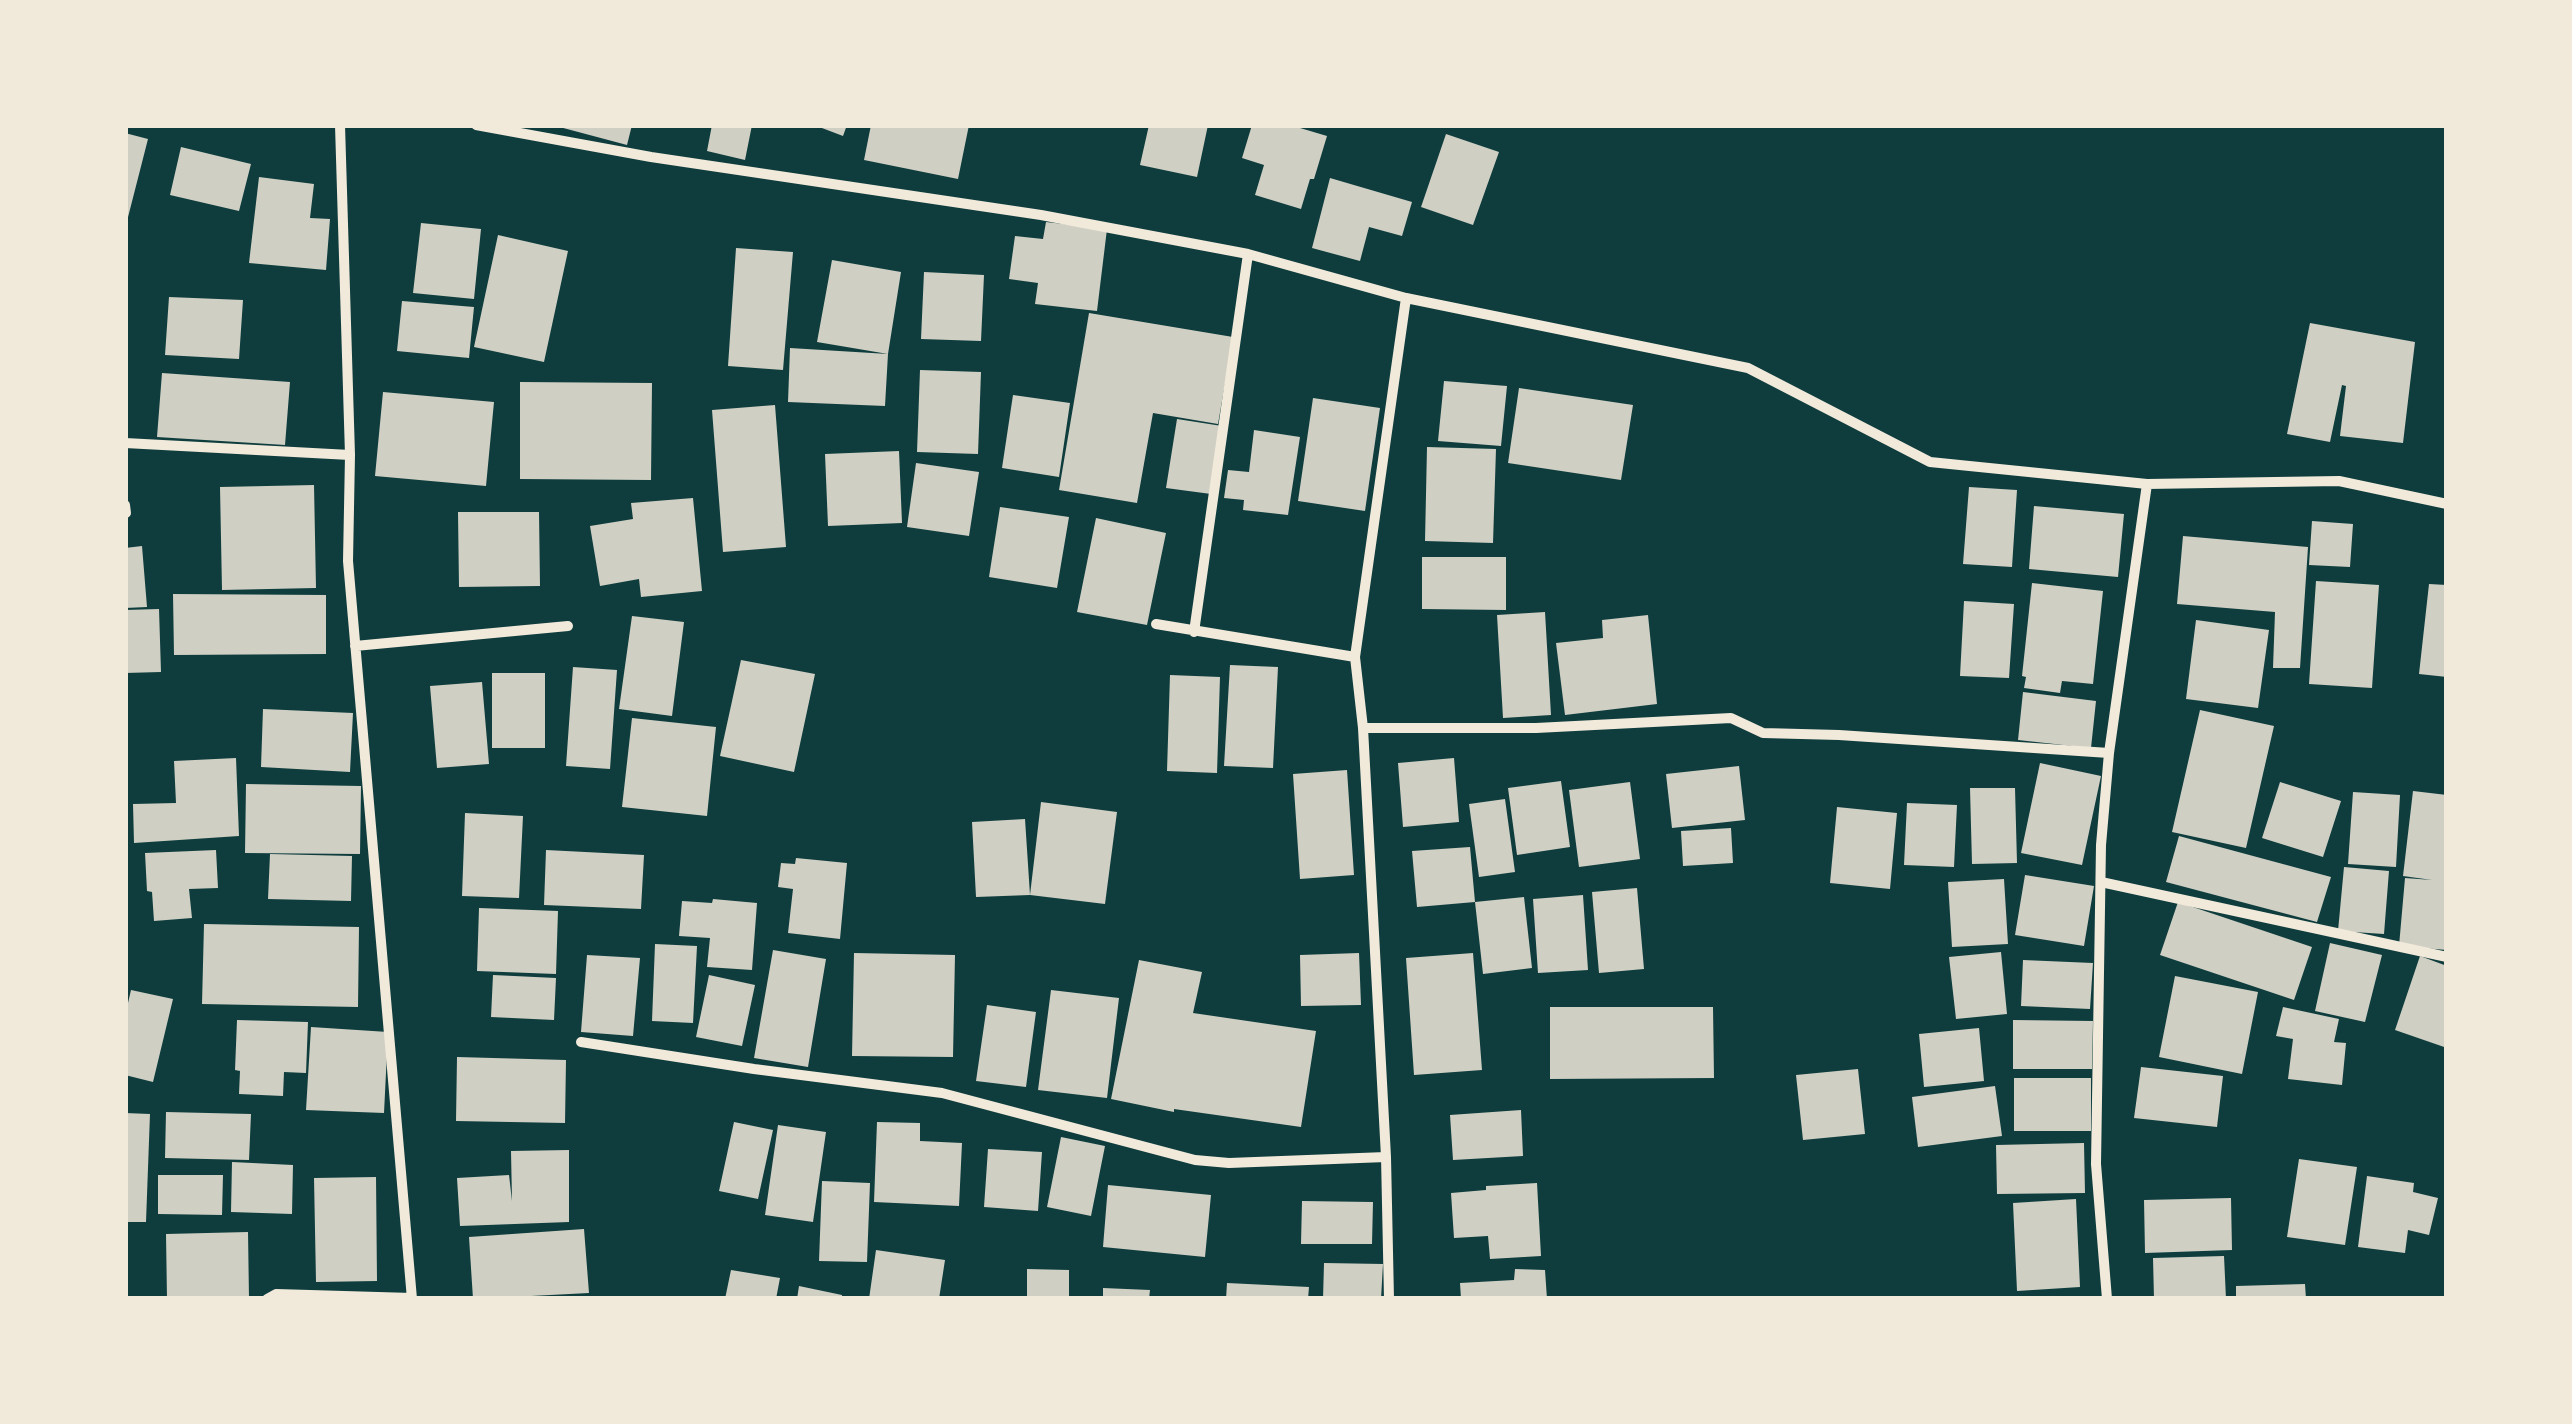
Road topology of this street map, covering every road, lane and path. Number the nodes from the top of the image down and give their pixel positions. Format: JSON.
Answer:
{"nodes":[{"id":1,"x":340,"y":125,"type":"edge"},
{"id":2,"x":476,"y":125,"type":"edge"},
{"id":3,"x":1248,"y":254,"type":"junction"},
{"id":4,"x":1406,"y":298,"type":"junction"},
{"id":5,"x":125,"y":443,"type":"edge"},
{"id":6,"x":350,"y":455,"type":"junction"},
{"id":7,"x":2147,"y":484,"type":"junction"},
{"id":8,"x":2447,"y":504,"type":"edge"},
{"id":9,"x":125,"y":505,"type":"edge"},
{"id":10,"x":126,"y":513,"type":"edge"},
{"id":11,"x":1156,"y":624,"type":"dead end"},
{"id":12,"x":568,"y":626,"type":"dead end"},
{"id":13,"x":1194,"y":632,"type":"junction"},
{"id":14,"x":356,"y":646,"type":"junction"},
{"id":15,"x":1355,"y":657,"type":"junction"},
{"id":16,"x":1363,"y":728,"type":"junction"},
{"id":17,"x":2109,"y":754,"type":"junction"},
{"id":18,"x":2101,"y":882,"type":"junction"},
{"id":19,"x":2447,"y":958,"type":"edge"},
{"id":20,"x":581,"y":1042,"type":"dead end"},
{"id":21,"x":1386,"y":1157,"type":"junction"},
{"id":22,"x":267,"y":1299,"type":"edge"},
{"id":23,"x":412,"y":1299,"type":"edge"},
{"id":24,"x":1389,"y":1299,"type":"edge"},
{"id":25,"x":2107,"y":1299,"type":"edge"}],
"edges":[{"from":1,"to":6,"type":"street"},
{"from":2,"to":3,"type":"street"},
{"from":3,"to":4,"type":"street"},
{"from":3,"to":13,"type":"street"},
{"from":4,"to":7,"type":"street"},
{"from":4,"to":15,"type":"street"},
{"from":5,"to":6,"type":"street"},
{"from":6,"to":14,"type":"street"},
{"from":7,"to":8,"type":"street"},
{"from":7,"to":17,"type":"street"},
{"from":9,"to":10,"type":"street"},
{"from":11,"to":13,"type":"street"},
{"from":12,"to":14,"type":"street"},
{"from":13,"to":15,"type":"street"},
{"from":14,"to":23,"type":"street"},
{"from":15,"to":16,"type":"street"},
{"from":16,"to":17,"type":"street"},
{"from":16,"to":21,"type":"street"},
{"from":17,"to":18,"type":"street"},
{"from":18,"to":19,"type":"street"},
{"from":18,"to":25,"type":"street"},
{"from":20,"to":21,"type":"street"},
{"from":21,"to":24,"type":"street"},
{"from":22,"to":23,"type":"street"}]}
